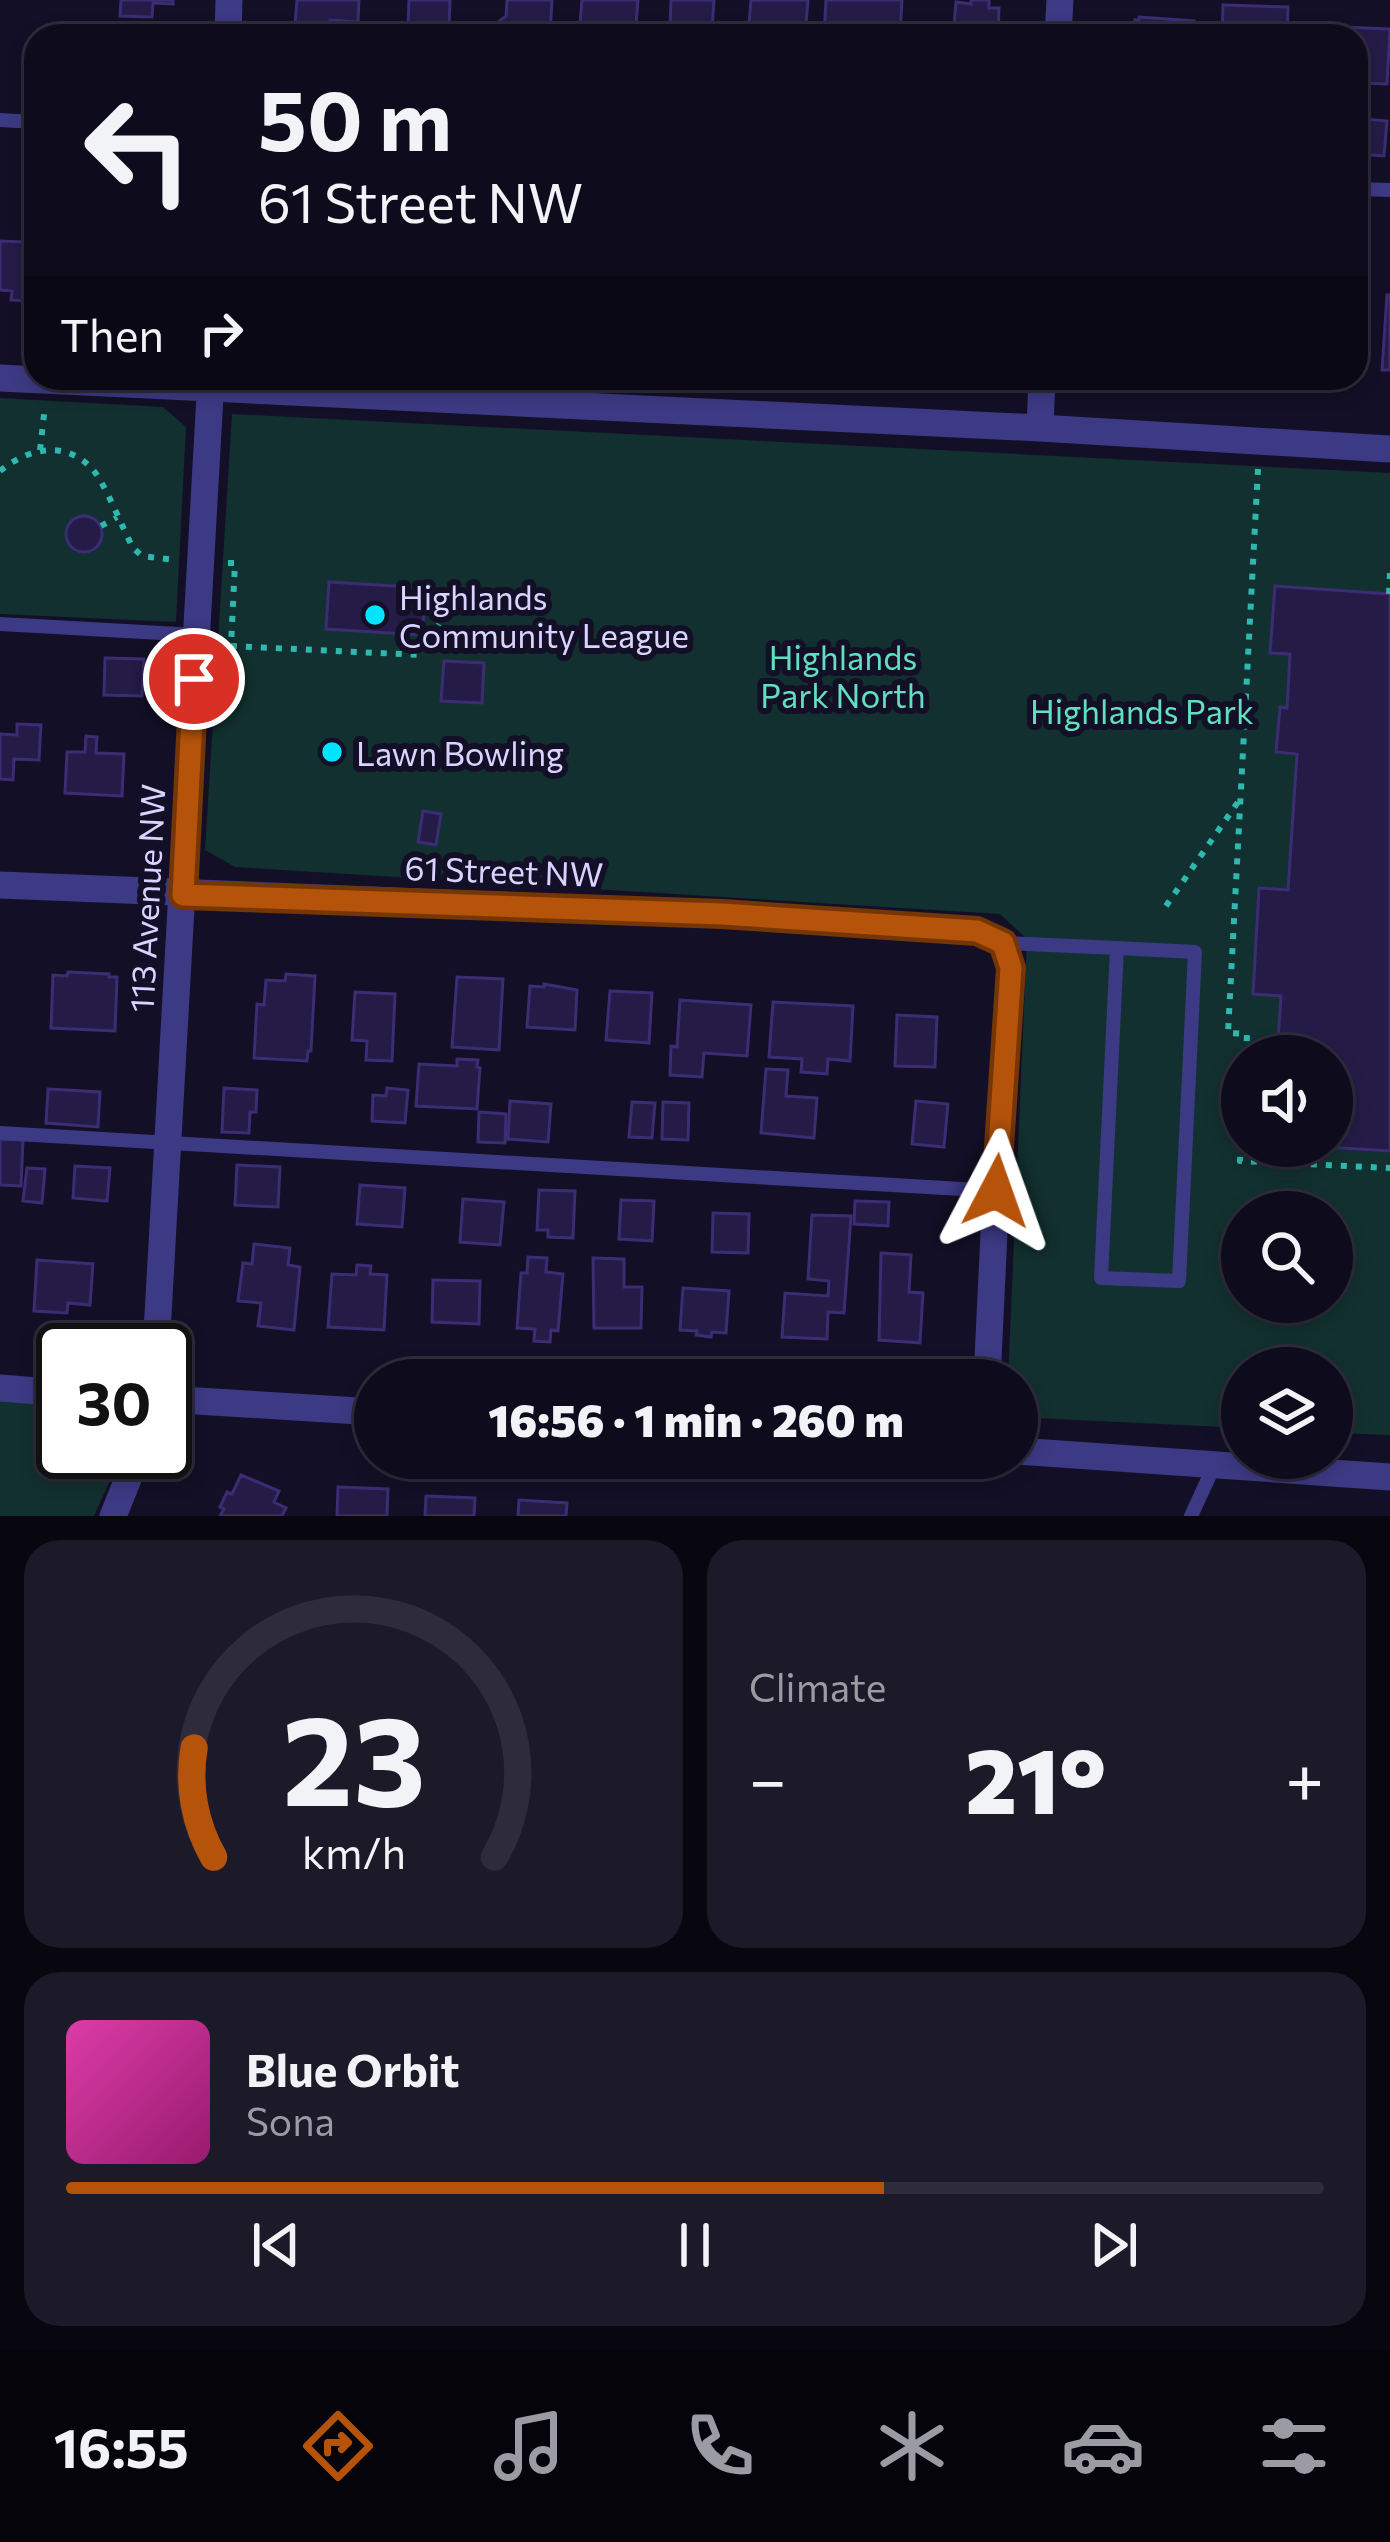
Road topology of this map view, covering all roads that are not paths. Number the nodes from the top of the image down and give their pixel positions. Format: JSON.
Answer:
{"nodes":[{"id":1,"x":211,"y":390,"type":"edge"},
{"id":2,"x":340,"y":390,"type":"edge"},
{"id":3,"x":1042,"y":390,"type":"edge"},
{"id":4,"x":1040,"y":428,"type":"junction"},
{"id":5,"x":1390,"y":449,"type":"edge"},
{"id":6,"x":0,"y":624,"type":"edge"},
{"id":7,"x":197,"y":635,"type":"junction"},
{"id":8,"x":0,"y":885,"type":"edge"},
{"id":9,"x":183,"y":895,"type":"junction"},
{"id":10,"x":1003,"y":943,"type":"junction"},
{"id":11,"x":1117,"y":948,"type":"junction"},
{"id":12,"x":0,"y":1133,"type":"edge"},
{"id":13,"x":168,"y":1142,"type":"junction"},
{"id":14,"x":996,"y":1191,"type":"junction"},
{"id":15,"x":158,"y":1323,"type":"edge"},
{"id":16,"x":988,"y":1359,"type":"edge"},
{"id":17,"x":0,"y":1388,"type":"edge"},
{"id":18,"x":36,"y":1391,"type":"edge"},
{"id":19,"x":192,"y":1401,"type":"edge"},
{"id":20,"x":354,"y":1411,"type":"edge"},
{"id":21,"x":1038,"y":1452,"type":"edge"},
{"id":22,"x":1215,"y":1464,"type":"junction"},
{"id":23,"x":1390,"y":1478,"type":"edge"},
{"id":24,"x":128,"y":1479,"type":"edge"},
{"id":25,"x":112,"y":1516,"type":"edge"},
{"id":26,"x":1191,"y":1516,"type":"edge"}],
"edges":[{"from":1,"to":7,"type":"street","name":"113 Avenue NW"},
{"from":2,"to":4,"type":"street"},
{"from":3,"to":4,"type":"street"},
{"from":4,"to":5,"type":"street"},
{"from":6,"to":7,"type":"lane"},
{"from":7,"to":9,"type":"street","name":"113 Avenue NW"},
{"from":8,"to":9,"type":"street","name":"61 Street NW"},
{"from":9,"to":10,"type":"street","name":"61 Street NW"},
{"from":9,"to":13,"type":"street","name":"113 Avenue NW"},
{"from":10,"to":11,"type":"lane"},
{"from":10,"to":14,"type":"street"},
{"from":11,"to":11,"type":"lane"},
{"from":12,"to":13,"type":"lane"},
{"from":13,"to":14,"type":"lane"},
{"from":13,"to":15,"type":"street","name":"113 Avenue NW"},
{"from":14,"to":16,"type":"street"},
{"from":17,"to":18,"type":"street"},
{"from":19,"to":20,"type":"street"},
{"from":21,"to":22,"type":"street"},
{"from":22,"to":23,"type":"street"},
{"from":22,"to":26,"type":"lane"},
{"from":24,"to":25,"type":"street"}]}
